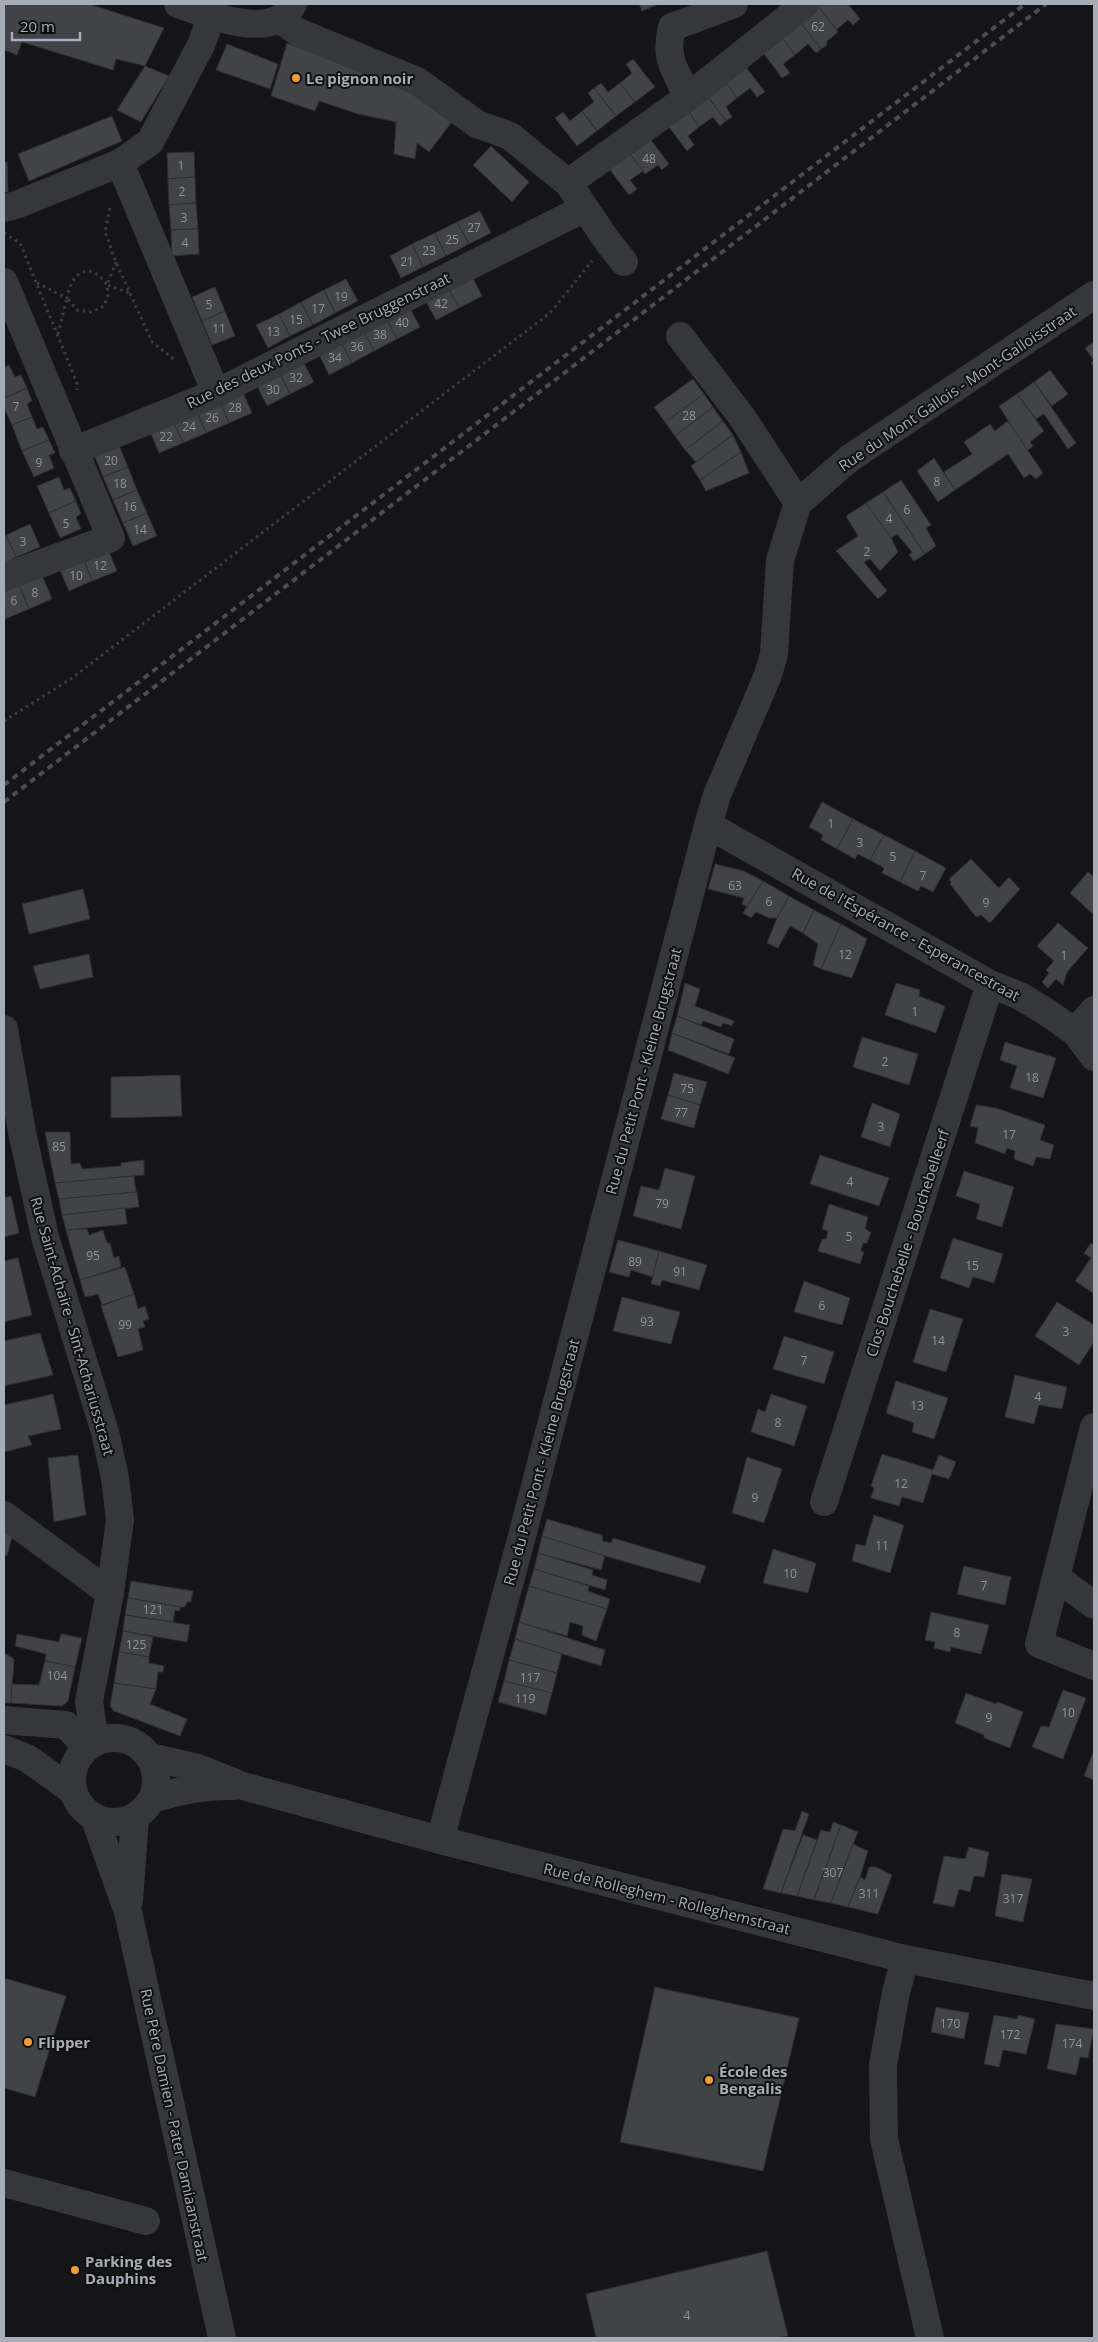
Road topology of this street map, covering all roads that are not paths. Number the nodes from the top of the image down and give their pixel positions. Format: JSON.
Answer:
{"nodes":[{"id":1,"x":178,"y":4,"type":"edge"},
{"id":2,"x":734,"y":4,"type":"edge"},
{"id":3,"x":804,"y":4,"type":"edge"},
{"id":4,"x":286,"y":11,"type":"edge"},
{"id":5,"x":212,"y":16,"type":"junction"},
{"id":6,"x":688,"y":97,"type":"junction"},
{"id":7,"x":120,"y":162,"type":"junction"},
{"id":8,"x":568,"y":182,"type":"junction"},
{"id":9,"x":4,"y":208,"type":"edge"},
{"id":10,"x":585,"y":208,"type":"junction"},
{"id":11,"x":616,"y":252,"type":"road end"},
{"id":12,"x":4,"y":282,"type":"edge"},
{"id":13,"x":1094,"y":295,"type":"edge"},
{"id":14,"x":680,"y":336,"type":"dead end"},
{"id":15,"x":216,"y":394,"type":"junction"},
{"id":16,"x":73,"y":451,"type":"junction"},
{"id":17,"x":798,"y":503,"type":"junction"},
{"id":18,"x":4,"y":577,"type":"edge"},
{"id":19,"x":708,"y":825,"type":"junction"},
{"id":20,"x":990,"y":984,"type":"junction"},
{"id":21,"x":1094,"y":1010,"type":"edge"},
{"id":22,"x":4,"y":1030,"type":"edge"},
{"id":23,"x":1074,"y":1032,"type":"junction"},
{"id":24,"x":1094,"y":1057,"type":"edge"},
{"id":25,"x":1094,"y":1427,"type":"edge"},
{"id":26,"x":824,"y":1502,"type":"dead end"},
{"id":27,"x":4,"y":1516,"type":"edge"},
{"id":28,"x":1057,"y":1578,"type":"junction"},
{"id":29,"x":110,"y":1593,"type":"junction"},
{"id":30,"x":1094,"y":1605,"type":"edge"},
{"id":31,"x":1094,"y":1666,"type":"edge"},
{"id":32,"x":4,"y":1720,"type":"edge"},
{"id":33,"x":91,"y":1744,"type":"junction"},
{"id":34,"x":4,"y":1749,"type":"edge"},
{"id":35,"x":150,"y":1757,"type":"junction"},
{"id":36,"x":243,"y":1786,"type":"junction"},
{"id":37,"x":73,"y":1791,"type":"junction"},
{"id":38,"x":144,"y":1808,"type":"junction"},
{"id":39,"x":95,"y":1818,"type":"junction"},
{"id":40,"x":440,"y":1840,"type":"junction"},
{"id":41,"x":128,"y":1912,"type":"junction"},
{"id":42,"x":905,"y":1959,"type":"junction"},
{"id":43,"x":1094,"y":1996,"type":"edge"},
{"id":44,"x":4,"y":2183,"type":"edge"},
{"id":45,"x":146,"y":2221,"type":"dead end"},
{"id":46,"x":222,"y":2338,"type":"edge"},
{"id":47,"x":930,"y":2338,"type":"edge"}],
"edges":[{"from":1,"to":5,"type":"street"},
{"from":2,"to":6,"type":"street"},
{"from":3,"to":6,"type":"street"},
{"from":4,"to":5,"type":"street"},
{"from":4,"to":8,"type":"street"},
{"from":5,"to":7,"type":"street"},
{"from":6,"to":8,"type":"street"},
{"from":7,"to":9,"type":"street"},
{"from":7,"to":15,"type":"street"},
{"from":8,"to":10,"type":"street"},
{"from":10,"to":11,"type":"street"},
{"from":10,"to":15,"type":"street","name":"Rue des deux Ponts - Twee Bruggenstraat"},
{"from":12,"to":16,"type":"street"},
{"from":13,"to":17,"type":"street","name":"Rue du Mont Gallois - Mont-Galloisstraat"},
{"from":14,"to":17,"type":"street"},
{"from":15,"to":16,"type":"street","name":"Rue des deux Ponts - Twee Bruggenstraat"},
{"from":16,"to":18,"type":"street"},
{"from":17,"to":19,"type":"street","name":"Rue du Petit Pont - Kleine Brugstraat"},
{"from":19,"to":20,"type":"street","name":"Rue de l'Éspérance - Esperancestraat"},
{"from":19,"to":40,"type":"street","name":"Rue du Petit Pont - Kleine Brugstraat"},
{"from":20,"to":23,"type":"street","name":"Rue de l'Éspérance - Esperancestraat"},
{"from":20,"to":26,"type":"street","name":"Clos Bouchebelle - Bouchebelleerf"},
{"from":21,"to":23,"type":"street"},
{"from":22,"to":29,"type":"street","name":"Rue Saint-Achaire - Sint-Achariusstraat"},
{"from":23,"to":24,"type":"street","name":"Rue de l'Éspérance - Esperancestraat"},
{"from":25,"to":28,"type":"street"},
{"from":27,"to":29,"type":"street"},
{"from":28,"to":30,"type":"street"},
{"from":28,"to":31,"type":"street"},
{"from":29,"to":33,"type":"street","name":"Rue Saint-Achaire - Sint-Achariusstraat"},
{"from":32,"to":33,"type":"street"},
{"from":33,"to":35,"type":"street"},
{"from":33,"to":37,"type":"street"},
{"from":34,"to":37,"type":"street"},
{"from":35,"to":36,"type":"street","name":"Rue de Rolleghem - Rolleghemstraat"},
{"from":35,"to":38,"type":"street"},
{"from":36,"to":38,"type":"street","name":"Rue de Rolleghem - Rolleghemstraat"},
{"from":36,"to":40,"type":"street","name":"Rue de Rolleghem - Rolleghemstraat"},
{"from":37,"to":39,"type":"street"},
{"from":38,"to":39,"type":"street"},
{"from":38,"to":41,"type":"street","name":"Rue Père Damien - Pater Damiaanstraat"},
{"from":39,"to":41,"type":"street","name":"Rue Père Damien - Pater Damiaanstraat"},
{"from":40,"to":42,"type":"street","name":"Rue de Rolleghem - Rolleghemstraat"},
{"from":41,"to":46,"type":"street","name":"Rue Père Damien - Pater Damiaanstraat"},
{"from":42,"to":43,"type":"street","name":"Rue de Rolleghem - Rolleghemstraat"},
{"from":42,"to":47,"type":"street"},
{"from":44,"to":45,"type":"street"}]}
